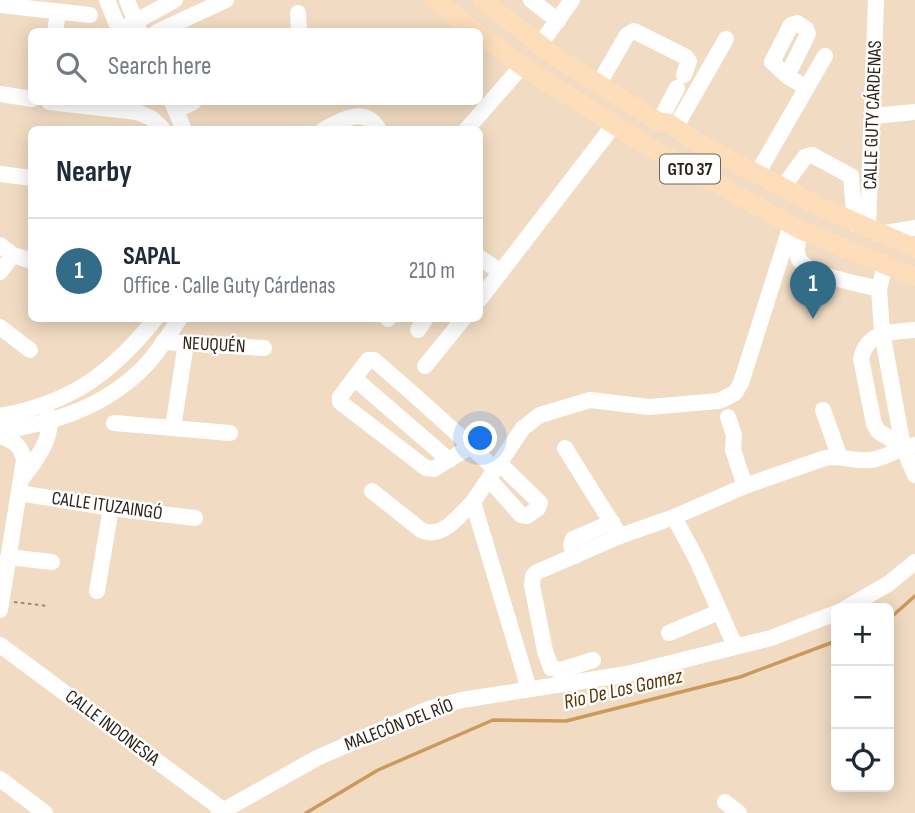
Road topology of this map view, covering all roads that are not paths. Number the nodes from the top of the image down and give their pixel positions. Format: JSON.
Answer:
{"nodes":[{"id":1,"x":107,"y":0,"type":"edge"},
{"id":2,"x":175,"y":0,"type":"edge"},
{"id":3,"x":226,"y":0,"type":"edge"},
{"id":4,"x":435,"y":0,"type":"edge"},
{"id":5,"x":482,"y":0,"type":"edge"},
{"id":6,"x":531,"y":0,"type":"edge"},
{"id":7,"x":572,"y":0,"type":"edge"},
{"id":8,"x":876,"y":0,"type":"edge"},
{"id":9,"x":888,"y":0,"type":"edge"},
{"id":10,"x":129,"y":1,"type":"edge"},
{"id":11,"x":0,"y":5,"type":"edge"},
{"id":12,"x":58,"y":12,"type":"junction"},
{"id":13,"x":298,"y":13,"type":"dead end"},
{"id":14,"x":90,"y":15,"type":"dead end"},
{"id":15,"x":558,"y":21,"type":"junction"},
{"id":16,"x":139,"y":27,"type":"edge"},
{"id":17,"x":56,"y":28,"type":"edge"},
{"id":18,"x":119,"y":28,"type":"edge"},
{"id":19,"x":166,"y":28,"type":"edge"},
{"id":20,"x":299,"y":28,"type":"edge"},
{"id":21,"x":471,"y":28,"type":"edge"},
{"id":22,"x":483,"y":37,"type":"edge"},
{"id":23,"x":726,"y":39,"type":"dead end"},
{"id":24,"x":539,"y":46,"type":"junction"},
{"id":25,"x":825,"y":56,"type":"dead end"},
{"id":26,"x":522,"y":66,"type":"junction"},
{"id":27,"x":787,"y":76,"type":"dead end"},
{"id":28,"x":598,"y":85,"type":"junction"},
{"id":29,"x":807,"y":88,"type":"junction"},
{"id":30,"x":0,"y":94,"type":"edge"},
{"id":31,"x":28,"y":98,"type":"edge"},
{"id":32,"x":108,"y":105,"type":"edge"},
{"id":33,"x":152,"y":105,"type":"edge"},
{"id":34,"x":128,"y":106,"type":"edge"},
{"id":35,"x":174,"y":106,"type":"edge"},
{"id":36,"x":915,"y":113,"type":"edge"},
{"id":37,"x":873,"y":116,"type":"junction"},
{"id":38,"x":667,"y":125,"type":"junction"},
{"id":39,"x":158,"y":126,"type":"edge"},
{"id":40,"x":161,"y":126,"type":"edge"},
{"id":41,"x":182,"y":126,"type":"edge"},
{"id":42,"x":332,"y":126,"type":"edge"},
{"id":43,"x":377,"y":126,"type":"edge"},
{"id":44,"x":470,"y":126,"type":"edge"},
{"id":45,"x":612,"y":126,"type":"junction"},
{"id":46,"x":0,"y":174,"type":"edge"},
{"id":47,"x":757,"y":174,"type":"junction"},
{"id":48,"x":28,"y":178,"type":"edge"},
{"id":49,"x":783,"y":187,"type":"junction"},
{"id":50,"x":796,"y":227,"type":"junction"},
{"id":51,"x":915,"y":228,"type":"edge"},
{"id":52,"x":867,"y":229,"type":"junction"},
{"id":53,"x":915,"y":248,"type":"edge"},
{"id":54,"x":7,"y":250,"type":"edge"},
{"id":55,"x":28,"y":259,"type":"edge"},
{"id":56,"x":483,"y":260,"type":"edge"},
{"id":57,"x":885,"y":265,"type":"junction"},
{"id":58,"x":0,"y":272,"type":"edge"},
{"id":59,"x":501,"y":272,"type":"junction"},
{"id":60,"x":915,"y":277,"type":"edge"},
{"id":61,"x":879,"y":289,"type":"junction"},
{"id":62,"x":483,"y":295,"type":"edge"},
{"id":63,"x":153,"y":322,"type":"edge"},
{"id":64,"x":177,"y":322,"type":"edge"},
{"id":65,"x":461,"y":322,"type":"edge"},
{"id":66,"x":0,"y":327,"type":"edge"},
{"id":67,"x":915,"y":330,"type":"edge"},
{"id":68,"x":882,"y":332,"type":"junction"},
{"id":69,"x":163,"y":342,"type":"junction"},
{"id":70,"x":186,"y":343,"type":"junction"},
{"id":71,"x":264,"y":348,"type":"dead end"},
{"id":72,"x":30,"y":349,"type":"dead end"},
{"id":73,"x":425,"y":366,"type":"dead end"},
{"id":74,"x":354,"y":378,"type":"junction"},
{"id":75,"x":406,"y":387,"type":"junction"},
{"id":76,"x":46,"y":406,"type":"junction"},
{"id":77,"x":389,"y":407,"type":"junction"},
{"id":78,"x":823,"y":410,"type":"dead end"},
{"id":79,"x":0,"y":416,"type":"edge"},
{"id":80,"x":728,"y":417,"type":"dead end"},
{"id":81,"x":51,"y":422,"type":"junction"},
{"id":82,"x":114,"y":423,"type":"dead end"},
{"id":83,"x":173,"y":428,"type":"junction"},
{"id":84,"x":373,"y":428,"type":"junction"},
{"id":85,"x":0,"y":433,"type":"edge"},
{"id":86,"x":230,"y":433,"type":"dead end"},
{"id":87,"x":471,"y":446,"type":"junction"},
{"id":88,"x":909,"y":446,"type":"edge"},
{"id":89,"x":565,"y":448,"type":"dead end"},
{"id":90,"x":839,"y":455,"type":"junction"},
{"id":91,"x":449,"y":460,"type":"junction"},
{"id":92,"x":494,"y":470,"type":"junction"},
{"id":93,"x":915,"y":475,"type":"edge"},
{"id":94,"x":21,"y":486,"type":"junction"},
{"id":95,"x":745,"y":486,"type":"junction"},
{"id":96,"x":372,"y":491,"type":"dead end"},
{"id":97,"x":473,"y":502,"type":"junction"},
{"id":98,"x":110,"y":508,"type":"junction"},
{"id":99,"x":674,"y":517,"type":"junction"},
{"id":100,"x":195,"y":518,"type":"dead end"},
{"id":101,"x":616,"y":529,"type":"junction"},
{"id":102,"x":8,"y":557,"type":"junction"},
{"id":103,"x":52,"y":562,"type":"dead end"},
{"id":104,"x":915,"y":562,"type":"edge"},
{"id":105,"x":97,"y":591,"type":"dead end"},
{"id":106,"x":855,"y":603,"type":"edge"},
{"id":107,"x":1,"y":605,"type":"edge"},
{"id":108,"x":719,"y":612,"type":"junction"},
{"id":109,"x":831,"y":615,"type":"edge"},
{"id":110,"x":669,"y":633,"type":"dead end"},
{"id":111,"x":0,"y":645,"type":"edge"},
{"id":112,"x":735,"y":646,"type":"junction"},
{"id":113,"x":593,"y":660,"type":"dead end"},
{"id":114,"x":529,"y":689,"type":"junction"},
{"id":115,"x":0,"y":779,"type":"edge"},
{"id":116,"x":725,"y":802,"type":"dead end"},
{"id":117,"x":221,"y":812,"type":"edge"},
{"id":118,"x":45,"y":813,"type":"edge"},
{"id":119,"x":739,"y":813,"type":"edge"}],
"edges":[{"from":1,"to":18,"type":"street"},
{"from":2,"to":16,"type":"street"},
{"from":3,"to":19,"type":"street"},
{"from":4,"to":21,"type":"main road","number":"GTO 37"},
{"from":5,"to":24,"type":"main road","number":"GTO 37"},
{"from":6,"to":15,"type":"street"},
{"from":7,"to":15,"type":"street"},
{"from":8,"to":9,"type":"street"},
{"from":8,"to":37,"type":"street","name":"CALLE GUTY CÁRDENAS"},
{"from":10,"to":16,"type":"street"},
{"from":11,"to":12,"type":"street"},
{"from":12,"to":14,"type":"street"},
{"from":12,"to":17,"type":"street"},
{"from":13,"to":20,"type":"street"},
{"from":15,"to":24,"type":"street"},
{"from":22,"to":26,"type":"main road","number":"GTO 37"},
{"from":23,"to":38,"type":"street"},
{"from":24,"to":28,"type":"main road","number":"GTO 37"},
{"from":25,"to":29,"type":"street"},
{"from":26,"to":44,"type":"street"},
{"from":26,"to":45,"type":"main road","number":"GTO 37"},
{"from":27,"to":29,"type":"street"},
{"from":28,"to":38,"type":"main road","number":"GTO 37"},
{"from":28,"to":38,"type":"street"},
{"from":29,"to":47,"type":"street"},
{"from":30,"to":31,"type":"street"},
{"from":32,"to":34,"type":"street"},
{"from":33,"to":40,"type":"street"},
{"from":34,"to":39,"type":"street"},
{"from":35,"to":41,"type":"street"},
{"from":36,"to":37,"type":"street"},
{"from":37,"to":52,"type":"street","name":"CALLE GUTY CÁRDENAS"},
{"from":38,"to":47,"type":"main road","number":"GTO 37"},
{"from":42,"to":43,"type":"street"},
{"from":45,"to":50,"type":"main road","number":"GTO 37"},
{"from":45,"to":59,"type":"street"},
{"from":46,"to":48,"type":"street"},
{"from":47,"to":49,"type":"main road","number":"GTO 37"},
{"from":49,"to":52,"type":"main road","number":"GTO 37"},
{"from":49,"to":52,"type":"street"},
{"from":50,"to":57,"type":"main road","number":"GTO 37"},
{"from":50,"to":61,"type":"street"},
{"from":50,"to":92,"type":"street"},
{"from":51,"to":52,"type":"street"},
{"from":52,"to":53,"type":"main road","number":"GTO 37"},
{"from":54,"to":55,"type":"street"},
{"from":54,"to":58,"type":"street"},
{"from":56,"to":59,"type":"street"},
{"from":57,"to":60,"type":"main road","number":"GTO 37"},
{"from":57,"to":61,"type":"street"},
{"from":59,"to":62,"type":"street"},
{"from":61,"to":68,"type":"street"},
{"from":63,"to":76,"type":"street"},
{"from":64,"to":69,"type":"street"},
{"from":65,"to":73,"type":"street"},
{"from":66,"to":72,"type":"street"},
{"from":67,"to":68,"type":"street"},
{"from":68,"to":88,"type":"street"},
{"from":68,"to":88,"type":"street"},
{"from":69,"to":70,"type":"street","name":"NEUQUÉN"},
{"from":69,"to":81,"type":"street"},
{"from":70,"to":71,"type":"street","name":"NEUQUÉN"},
{"from":70,"to":83,"type":"street"},
{"from":74,"to":75,"type":"street"},
{"from":74,"to":77,"type":"street"},
{"from":74,"to":84,"type":"street"},
{"from":75,"to":77,"type":"street"},
{"from":75,"to":87,"type":"street"},
{"from":76,"to":79,"type":"street"},
{"from":76,"to":81,"type":"street"},
{"from":77,"to":84,"type":"street"},
{"from":77,"to":91,"type":"street"},
{"from":78,"to":90,"type":"street"},
{"from":80,"to":95,"type":"street"},
{"from":81,"to":85,"type":"street"},
{"from":81,"to":94,"type":"street"},
{"from":82,"to":83,"type":"street"},
{"from":83,"to":86,"type":"street"},
{"from":84,"to":91,"type":"street"},
{"from":85,"to":94,"type":"street"},
{"from":87,"to":91,"type":"street"},
{"from":87,"to":92,"type":"street"},
{"from":88,"to":90,"type":"street"},
{"from":88,"to":93,"type":"street"},
{"from":89,"to":101,"type":"street"},
{"from":90,"to":95,"type":"street"},
{"from":92,"to":97,"type":"street"},
{"from":94,"to":98,"type":"street","name":"CALLE ITUZAINGÓ"},
{"from":94,"to":102,"type":"street"},
{"from":95,"to":99,"type":"street"},
{"from":96,"to":97,"type":"street"},
{"from":97,"to":114,"type":"street"},
{"from":98,"to":100,"type":"street","name":"CALLE ITUZAINGÓ"},
{"from":98,"to":105,"type":"street"},
{"from":99,"to":101,"type":"street"},
{"from":99,"to":108,"type":"street"},
{"from":101,"to":113,"type":"street"},
{"from":102,"to":103,"type":"street"},
{"from":102,"to":107,"type":"street"},
{"from":104,"to":106,"type":"street"},
{"from":108,"to":110,"type":"street"},
{"from":108,"to":112,"type":"street"},
{"from":109,"to":112,"type":"street","name":"MALECÓN DEL RÍO"},
{"from":111,"to":117,"type":"street","name":"CALLE INDONESIA"},
{"from":112,"to":114,"type":"street","name":"MALECÓN DEL RÍO"},
{"from":114,"to":117,"type":"street","name":"MALECÓN DEL RÍO"},
{"from":115,"to":118,"type":"street"},
{"from":116,"to":119,"type":"street"}]}
